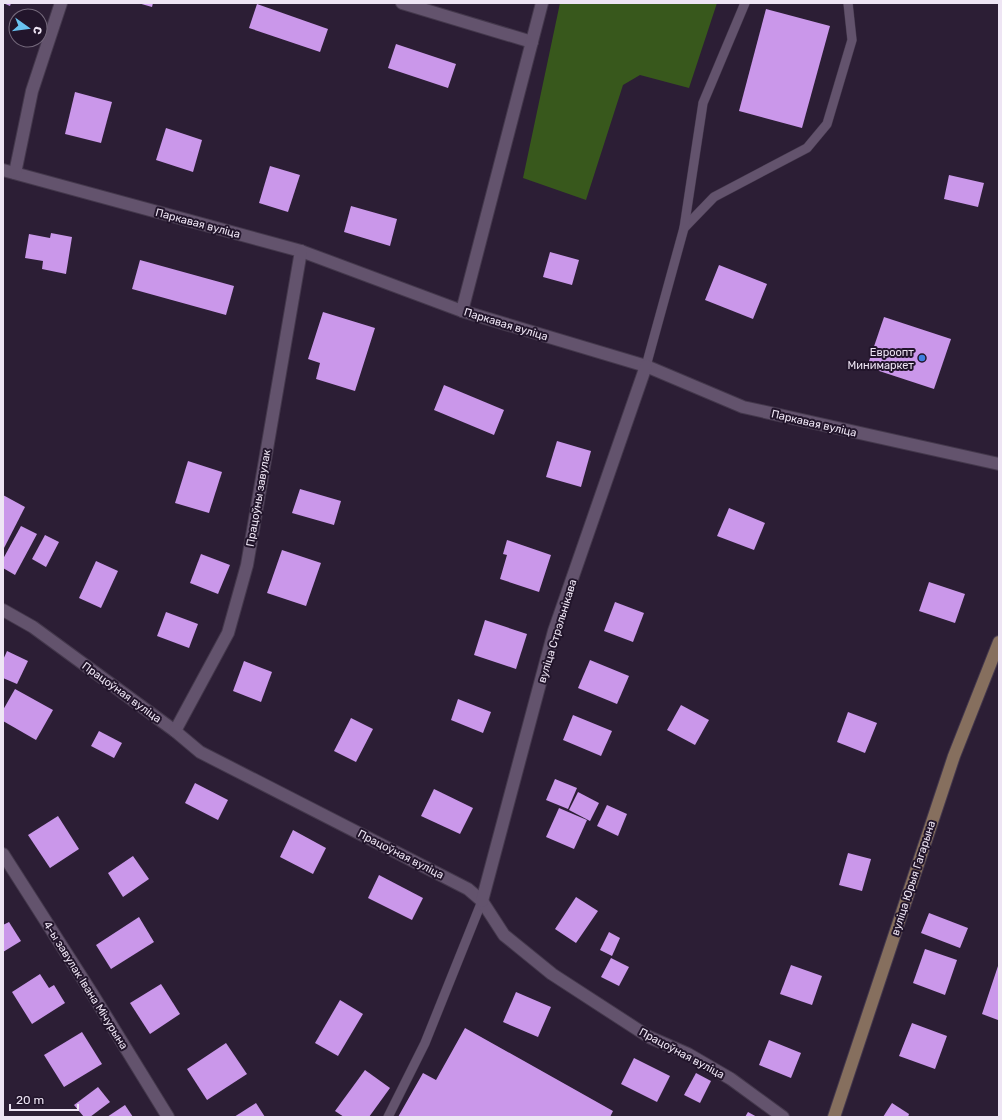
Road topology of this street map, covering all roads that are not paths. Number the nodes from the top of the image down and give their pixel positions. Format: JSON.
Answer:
{"nodes":[{"id":1,"x":61,"y":3,"type":"edge"},
{"id":2,"x":402,"y":3,"type":"edge"},
{"id":3,"x":542,"y":3,"type":"edge"},
{"id":4,"x":745,"y":3,"type":"edge"},
{"id":5,"x":848,"y":3,"type":"edge"},
{"id":6,"x":532,"y":42,"type":"junction"},
{"id":7,"x":3,"y":170,"type":"edge"},
{"id":8,"x":15,"y":173,"type":"junction"},
{"id":9,"x":684,"y":228,"type":"junction"},
{"id":10,"x":301,"y":251,"type":"junction"},
{"id":11,"x":462,"y":311,"type":"junction"},
{"id":12,"x":646,"y":366,"type":"junction"},
{"id":13,"x":999,"y":464,"type":"edge"},
{"id":14,"x":3,"y":610,"type":"edge"},
{"id":15,"x":999,"y":642,"type":"edge"},
{"id":16,"x":175,"y":731,"type":"junction"},
{"id":17,"x":3,"y":854,"type":"edge"},
{"id":18,"x":482,"y":901,"type":"junction"},
{"id":19,"x":168,"y":1117,"type":"edge"},
{"id":20,"x":388,"y":1117,"type":"edge"},
{"id":21,"x":783,"y":1117,"type":"edge"},
{"id":22,"x":834,"y":1117,"type":"edge"}],
"edges":[{"from":1,"to":8,"type":"street"},
{"from":2,"to":6,"type":"street"},
{"from":3,"to":6,"type":"street"},
{"from":4,"to":9,"type":"lane"},
{"from":5,"to":9,"type":"lane"},
{"from":6,"to":11,"type":"street"},
{"from":7,"to":8,"type":"street","name":"Паркавая вуліца"},
{"from":8,"to":10,"type":"street","name":"Паркавая вуліца"},
{"from":9,"to":12,"type":"lane"},
{"from":10,"to":11,"type":"street","name":"Паркавая вуліца"},
{"from":10,"to":16,"type":"street","name":"Працоўны завулак"},
{"from":11,"to":12,"type":"street","name":"Паркавая вуліца"},
{"from":12,"to":13,"type":"street","name":"Паркавая вуліца"},
{"from":12,"to":18,"type":"street","name":"вуліца Стрэльнікава"},
{"from":14,"to":16,"type":"street","name":"Працоўная вуліца"},
{"from":15,"to":22,"type":"street","name":"вуліца Юрыя Гагарына"},
{"from":16,"to":18,"type":"street","name":"Працоўная вуліца"},
{"from":17,"to":19,"type":"street","name":"4-ы завулак Івана Мічурына"},
{"from":18,"to":20,"type":"lane"},
{"from":18,"to":21,"type":"street","name":"Працоўная вуліца"}]}
